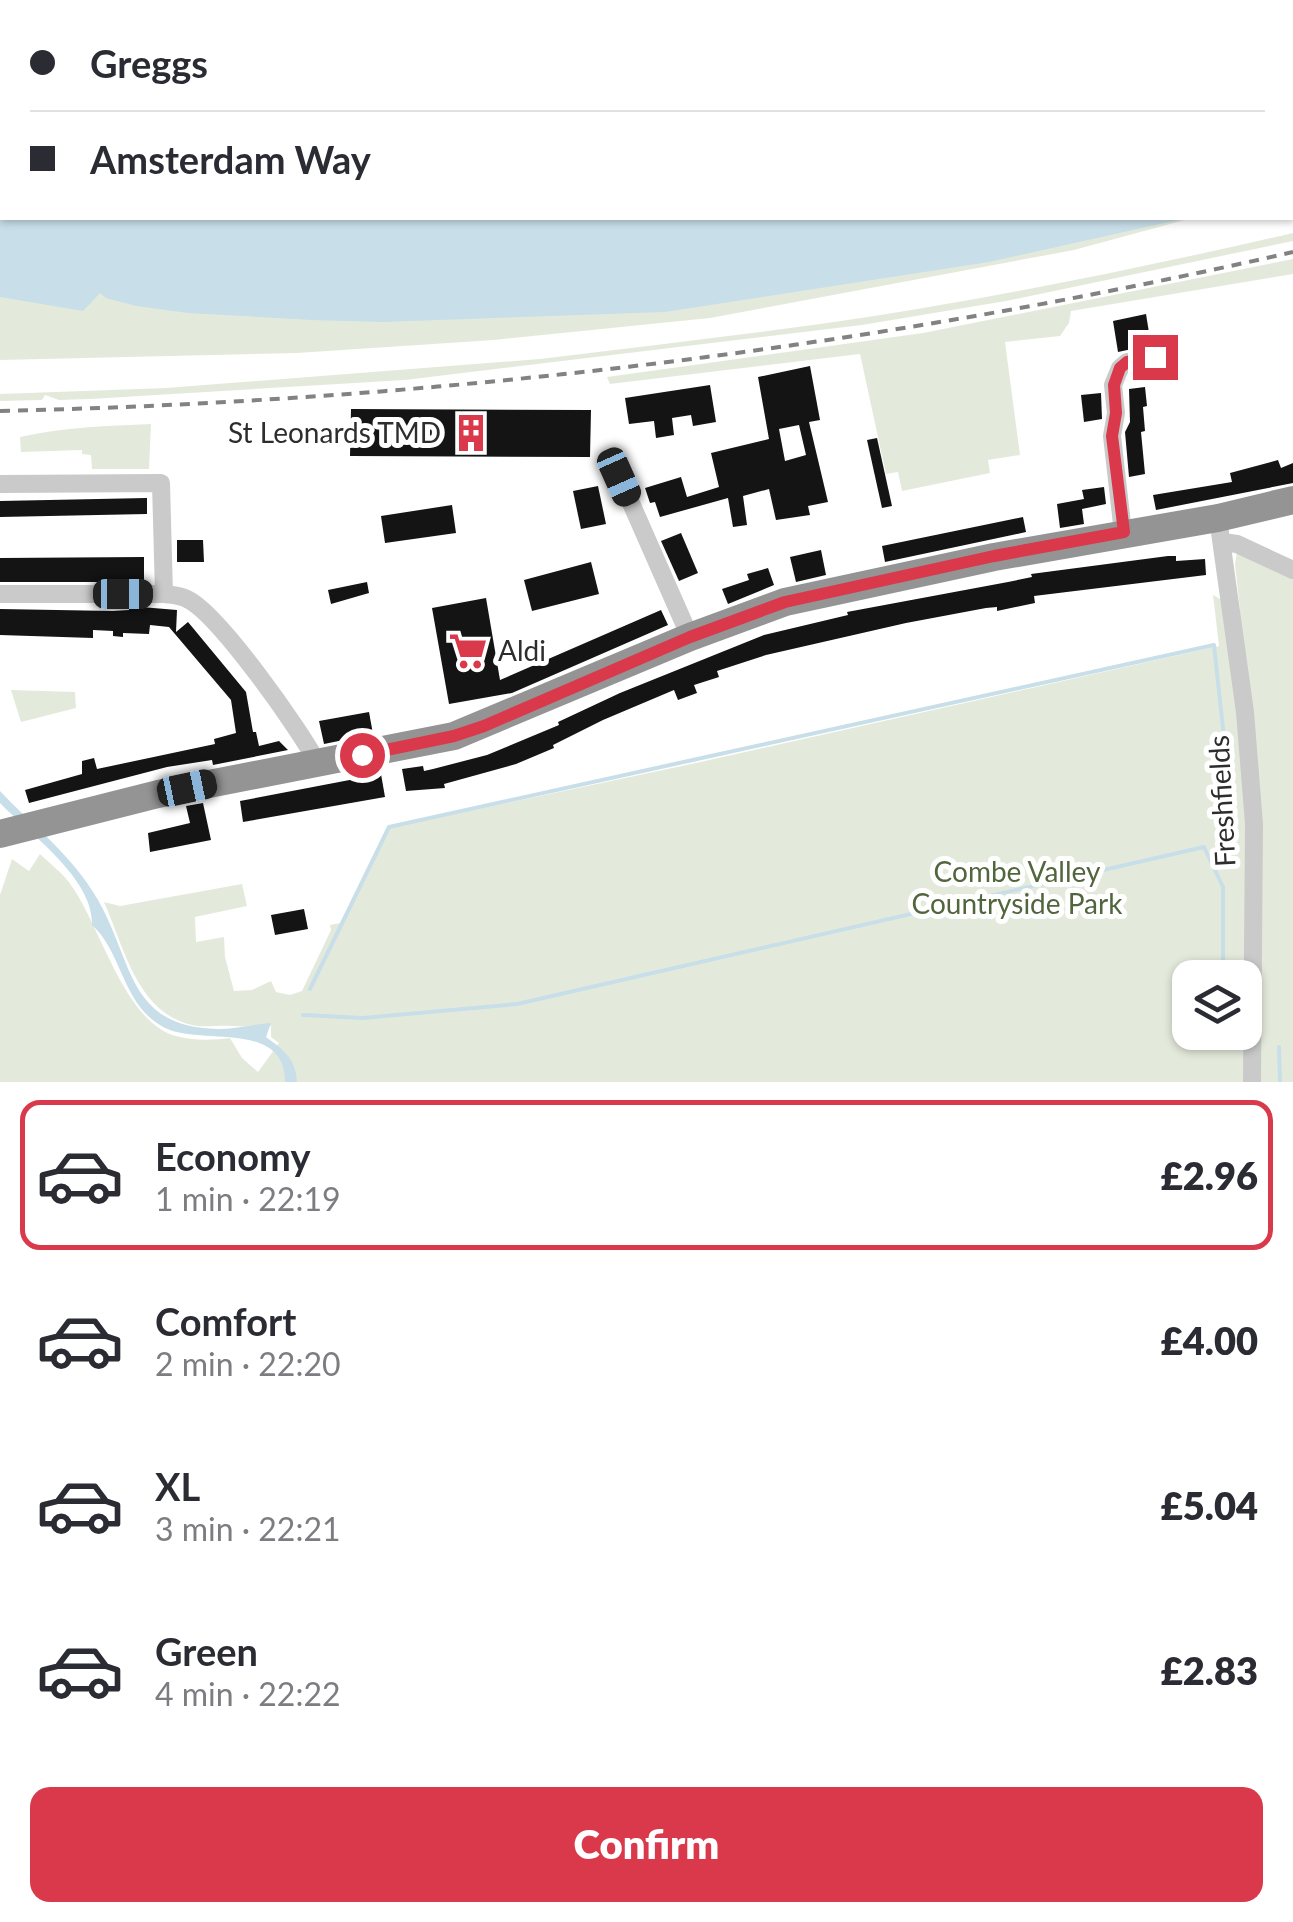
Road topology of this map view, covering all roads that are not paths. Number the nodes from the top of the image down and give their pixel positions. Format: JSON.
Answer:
{"nodes":[{"id":1,"x":1155,"y":357,"type":"dead end"},
{"id":2,"x":612,"y":460,"type":"dead end"},
{"id":3,"x":0,"y":484,"type":"edge"},
{"id":4,"x":1293,"y":500,"type":"edge"},
{"id":5,"x":1220,"y":530,"type":"junction"},
{"id":6,"x":1124,"y":532,"type":"junction"},
{"id":7,"x":1293,"y":570,"type":"edge"},
{"id":8,"x":0,"y":594,"type":"edge"},
{"id":9,"x":164,"y":594,"type":"junction"},
{"id":10,"x":690,"y":637,"type":"junction"},
{"id":11,"x":318,"y":764,"type":"junction"},
{"id":12,"x":11,"y":831,"type":"edge"},
{"id":13,"x":1252,"y":1082,"type":"edge"}],
"edges":[{"from":1,"to":6,"type":"street"},
{"from":2,"to":10,"type":"street"},
{"from":3,"to":9,"type":"street"},
{"from":4,"to":5,"type":"highway"},
{"from":5,"to":6,"type":"highway"},
{"from":5,"to":7,"type":"street"},
{"from":5,"to":13,"type":"street","name":"Freshfields"},
{"from":6,"to":10,"type":"highway"},
{"from":8,"to":9,"type":"street"},
{"from":9,"to":11,"type":"street"},
{"from":10,"to":11,"type":"highway"},
{"from":11,"to":12,"type":"highway"}]}
